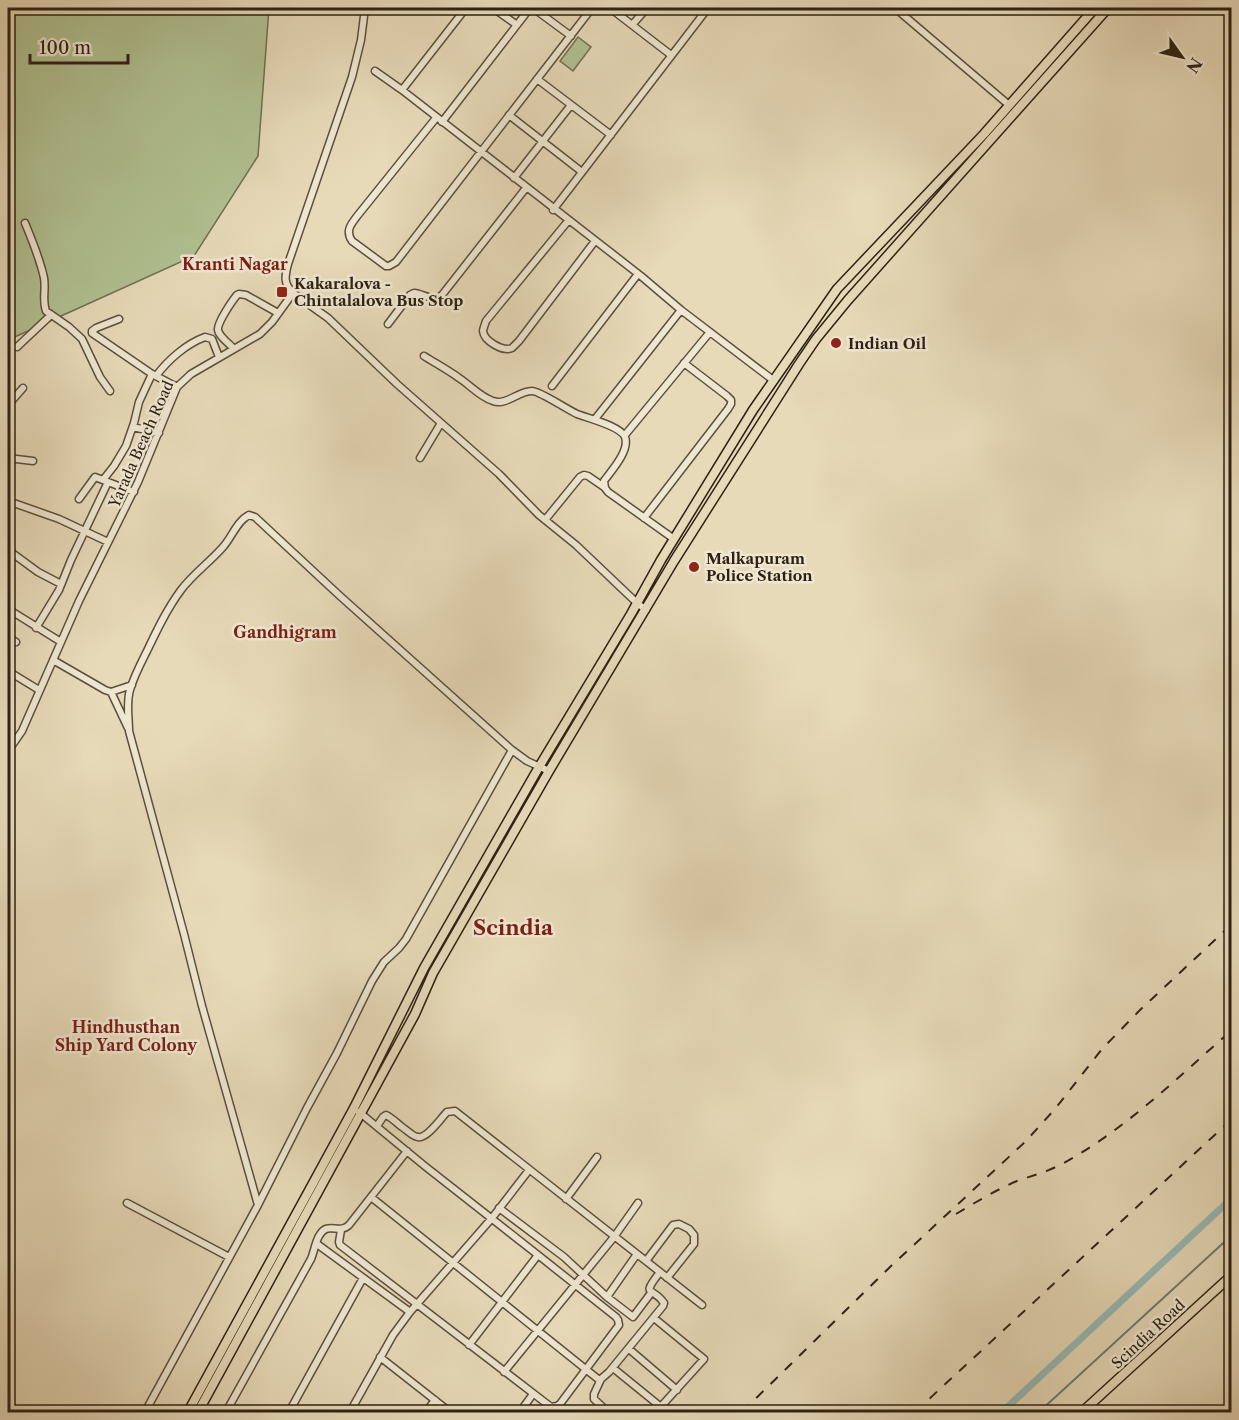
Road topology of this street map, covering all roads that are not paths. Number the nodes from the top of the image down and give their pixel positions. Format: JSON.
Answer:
{"nodes":[{"id":1,"x":365,"y":8,"type":"edge"},
{"id":2,"x":466,"y":8,"type":"edge"},
{"id":3,"x":493,"y":8,"type":"edge"},
{"id":4,"x":532,"y":8,"type":"edge"},
{"id":5,"x":592,"y":8,"type":"edge"},
{"id":6,"x":610,"y":8,"type":"edge"},
{"id":7,"x":647,"y":8,"type":"edge"},
{"id":8,"x":708,"y":8,"type":"edge"},
{"id":9,"x":895,"y":8,"type":"edge"},
{"id":10,"x":1095,"y":8,"type":"edge"},
{"id":11,"x":1107,"y":8,"type":"edge"},
{"id":12,"x":517,"y":25,"type":"junction"},
{"id":13,"x":632,"y":25,"type":"junction"},
{"id":14,"x":570,"y":36,"type":"junction"},
{"id":15,"x":1073,"y":38,"type":"junction"},
{"id":16,"x":671,"y":55,"type":"junction"},
{"id":17,"x":375,"y":71,"type":"dead end"},
{"id":18,"x":537,"y":79,"type":"junction"},
{"id":19,"x":402,"y":90,"type":"junction"},
{"id":20,"x":571,"y":105,"type":"junction"},
{"id":21,"x":1010,"y":105,"type":"junction"},
{"id":22,"x":509,"y":115,"type":"junction"},
{"id":23,"x":439,"y":120,"type":"junction"},
{"id":24,"x":611,"y":135,"type":"junction"},
{"id":25,"x":543,"y":141,"type":"junction"},
{"id":26,"x":480,"y":153,"type":"junction"},
{"id":27,"x":582,"y":172,"type":"junction"},
{"id":28,"x":514,"y":178,"type":"junction"},
{"id":29,"x":525,"y":188,"type":"junction"},
{"id":30,"x":554,"y":210,"type":"junction"},
{"id":31,"x":568,"y":221,"type":"junction"},
{"id":32,"x":25,"y":223,"type":"dead end"},
{"id":33,"x":595,"y":242,"type":"junction"},
{"id":34,"x":638,"y":274,"type":"junction"},
{"id":35,"x":293,"y":293,"type":"junction"},
{"id":36,"x":681,"y":310,"type":"junction"},
{"id":37,"x":278,"y":313,"type":"junction"},
{"id":38,"x":51,"y":315,"type":"junction"},
{"id":39,"x":119,"y":319,"type":"dead end"},
{"id":40,"x":388,"y":324,"type":"dead end"},
{"id":41,"x":710,"y":332,"type":"junction"},
{"id":42,"x":97,"y":338,"type":"junction"},
{"id":43,"x":85,"y":343,"type":"junction"},
{"id":44,"x":17,"y":347,"type":"dead end"},
{"id":45,"x":234,"y":349,"type":"junction"},
{"id":46,"x":424,"y":356,"type":"dead end"},
{"id":47,"x":219,"y":357,"type":"junction"},
{"id":48,"x":684,"y":363,"type":"junction"},
{"id":49,"x":154,"y":375,"type":"junction"},
{"id":50,"x":773,"y":380,"type":"junction"},
{"id":51,"x":552,"y":386,"type":"dead end"},
{"id":52,"x":177,"y":387,"type":"junction"},
{"id":53,"x":23,"y":388,"type":"dead end"},
{"id":54,"x":110,"y":391,"type":"dead end"},
{"id":55,"x":8,"y":405,"type":"edge"},
{"id":56,"x":595,"y":419,"type":"junction"},
{"id":57,"x":441,"y":423,"type":"junction"},
{"id":58,"x":133,"y":427,"type":"junction"},
{"id":59,"x":159,"y":433,"type":"junction"},
{"id":60,"x":624,"y":435,"type":"junction"},
{"id":61,"x":8,"y":458,"type":"edge"},
{"id":62,"x":420,"y":458,"type":"dead end"},
{"id":63,"x":33,"y":461,"type":"dead end"},
{"id":64,"x":106,"y":481,"type":"junction"},
{"id":65,"x":605,"y":488,"type":"junction"},
{"id":66,"x":134,"y":492,"type":"junction"},
{"id":67,"x":79,"y":499,"type":"dead end"},
{"id":68,"x":8,"y":501,"type":"edge"},
{"id":69,"x":644,"y":518,"type":"junction"},
{"id":70,"x":545,"y":520,"type":"junction"},
{"id":71,"x":85,"y":531,"type":"junction"},
{"id":72,"x":674,"y":539,"type":"junction"},
{"id":73,"x":108,"y":542,"type":"junction"},
{"id":74,"x":8,"y":550,"type":"edge"},
{"id":75,"x":62,"y":584,"type":"junction"},
{"id":76,"x":636,"y":603,"type":"junction"},
{"id":77,"x":8,"y":609,"type":"edge"},
{"id":78,"x":646,"y":610,"type":"junction"},
{"id":79,"x":36,"y":628,"type":"junction"},
{"id":80,"x":8,"y":636,"type":"edge"},
{"id":81,"x":16,"y":642,"type":"dead end"},
{"id":82,"x":61,"y":642,"type":"junction"},
{"id":83,"x":53,"y":660,"type":"junction"},
{"id":84,"x":8,"y":671,"type":"edge"},
{"id":85,"x":132,"y":685,"type":"junction"},
{"id":86,"x":39,"y":690,"type":"junction"},
{"id":87,"x":111,"y":692,"type":"junction"},
{"id":88,"x":129,"y":731,"type":"junction"},
{"id":89,"x":8,"y":747,"type":"edge"},
{"id":90,"x":512,"y":750,"type":"junction"},
{"id":91,"x":539,"y":767,"type":"junction"},
{"id":92,"x":549,"y":771,"type":"junction"},
{"id":93,"x":509,"y":820,"type":"junction"},
{"id":94,"x":518,"y":825,"type":"junction"},
{"id":95,"x":357,"y":1111,"type":"junction"},
{"id":96,"x":377,"y":1126,"type":"junction"},
{"id":97,"x":407,"y":1151,"type":"junction"},
{"id":98,"x":597,"y":1156,"type":"dead end"},
{"id":99,"x":529,"y":1170,"type":"junction"},
{"id":100,"x":371,"y":1197,"type":"junction"},
{"id":101,"x":566,"y":1199,"type":"junction"},
{"id":102,"x":127,"y":1203,"type":"dead end"},
{"id":103,"x":638,"y":1203,"type":"dead end"},
{"id":104,"x":258,"y":1205,"type":"junction"},
{"id":105,"x":500,"y":1208,"type":"junction"},
{"id":106,"x":492,"y":1218,"type":"junction"},
{"id":107,"x":341,"y":1230,"type":"junction"},
{"id":108,"x":614,"y":1237,"type":"junction"},
{"id":109,"x":317,"y":1244,"type":"junction"},
{"id":110,"x":637,"y":1254,"type":"junction"},
{"id":111,"x":538,"y":1255,"type":"junction"},
{"id":112,"x":229,"y":1257,"type":"junction"},
{"id":113,"x":646,"y":1261,"type":"junction"},
{"id":114,"x":454,"y":1263,"type":"junction"},
{"id":115,"x":660,"y":1272,"type":"junction"},
{"id":116,"x":1232,"y":1275,"type":"edge"},
{"id":117,"x":584,"y":1276,"type":"junction"},
{"id":118,"x":363,"y":1278,"type":"junction"},
{"id":119,"x":667,"y":1278,"type":"junction"},
{"id":120,"x":1232,"y":1281,"type":"edge"},
{"id":121,"x":576,"y":1284,"type":"junction"},
{"id":122,"x":651,"y":1293,"type":"junction"},
{"id":123,"x":607,"y":1297,"type":"junction"},
{"id":124,"x":502,"y":1302,"type":"junction"},
{"id":125,"x":417,"y":1305,"type":"junction"},
{"id":126,"x":702,"y":1305,"type":"dead end"},
{"id":127,"x":410,"y":1312,"type":"junction"},
{"id":128,"x":654,"y":1318,"type":"junction"},
{"id":129,"x":538,"y":1331,"type":"junction"},
{"id":130,"x":469,"y":1345,"type":"junction"},
{"id":131,"x":629,"y":1349,"type":"junction"},
{"id":132,"x":380,"y":1357,"type":"junction"},
{"id":133,"x":613,"y":1368,"type":"junction"},
{"id":134,"x":585,"y":1369,"type":"junction"},
{"id":135,"x":504,"y":1372,"type":"junction"},
{"id":136,"x":601,"y":1379,"type":"junction"},
{"id":137,"x":677,"y":1390,"type":"junction"},
{"id":138,"x":533,"y":1394,"type":"junction"},
{"id":139,"x":435,"y":1400,"type":"junction"},
{"id":140,"x":659,"y":1410,"type":"edge"},
{"id":141,"x":146,"y":1413,"type":"edge"},
{"id":142,"x":188,"y":1413,"type":"edge"},
{"id":143,"x":198,"y":1413,"type":"edge"},
{"id":144,"x":226,"y":1413,"type":"edge"},
{"id":145,"x":289,"y":1413,"type":"edge"},
{"id":146,"x":350,"y":1413,"type":"edge"},
{"id":147,"x":426,"y":1413,"type":"edge"},
{"id":148,"x":450,"y":1413,"type":"edge"},
{"id":149,"x":520,"y":1413,"type":"edge"},
{"id":150,"x":608,"y":1413,"type":"edge"},
{"id":151,"x":1082,"y":1413,"type":"edge"},
{"id":152,"x":1090,"y":1413,"type":"edge"}],
"edges":[{"from":1,"to":35,"type":"street"},
{"from":2,"to":19,"type":"street"},
{"from":3,"to":12,"type":"street"},
{"from":4,"to":12,"type":"street"},
{"from":4,"to":14,"type":"street"},
{"from":5,"to":14,"type":"street"},
{"from":6,"to":13,"type":"street"},
{"from":7,"to":13,"type":"street"},
{"from":8,"to":16,"type":"street"},
{"from":9,"to":21,"type":"street"},
{"from":10,"to":15,"type":"main road"},
{"from":11,"to":15,"type":"main road"},
{"from":12,"to":23,"type":"street"},
{"from":13,"to":16,"type":"street"},
{"from":14,"to":18,"type":"street"},
{"from":15,"to":21,"type":"main road"},
{"from":15,"to":78,"type":"main road"},
{"from":16,"to":24,"type":"street"},
{"from":17,"to":19,"type":"street"},
{"from":18,"to":20,"type":"street"},
{"from":18,"to":22,"type":"street"},
{"from":19,"to":23,"type":"street"},
{"from":20,"to":24,"type":"street"},
{"from":20,"to":25,"type":"street"},
{"from":21,"to":50,"type":"main road"},
{"from":22,"to":25,"type":"street"},
{"from":22,"to":26,"type":"street"},
{"from":23,"to":26,"type":"street"},
{"from":23,"to":26,"type":"street"},
{"from":24,"to":27,"type":"street"},
{"from":25,"to":27,"type":"street"},
{"from":25,"to":28,"type":"street"},
{"from":26,"to":28,"type":"street"},
{"from":27,"to":30,"type":"street"},
{"from":28,"to":29,"type":"street"},
{"from":29,"to":30,"type":"street"},
{"from":29,"to":40,"type":"street"},
{"from":30,"to":31,"type":"street"},
{"from":31,"to":33,"type":"street"},
{"from":31,"to":33,"type":"street"},
{"from":32,"to":38,"type":"street"},
{"from":33,"to":34,"type":"street"},
{"from":34,"to":36,"type":"street"},
{"from":34,"to":51,"type":"street"},
{"from":35,"to":37,"type":"street","name":"Yarada Beach Road"},
{"from":35,"to":57,"type":"street"},
{"from":36,"to":41,"type":"street"},
{"from":36,"to":56,"type":"street"},
{"from":37,"to":45,"type":"street","name":"Yarada Beach Road"},
{"from":37,"to":45,"type":"street"},
{"from":38,"to":43,"type":"street"},
{"from":38,"to":44,"type":"street"},
{"from":39,"to":42,"type":"street"},
{"from":41,"to":48,"type":"street"},
{"from":41,"to":50,"type":"street"},
{"from":42,"to":43,"type":"street"},
{"from":42,"to":49,"type":"street"},
{"from":43,"to":54,"type":"street"},
{"from":45,"to":47,"type":"street","name":"Yarada Beach Road"},
{"from":46,"to":56,"type":"street"},
{"from":47,"to":49,"type":"street"},
{"from":47,"to":52,"type":"street","name":"Yarada Beach Road"},
{"from":48,"to":60,"type":"street"},
{"from":48,"to":69,"type":"street"},
{"from":49,"to":52,"type":"street"},
{"from":49,"to":58,"type":"street"},
{"from":50,"to":72,"type":"main road"},
{"from":52,"to":59,"type":"street","name":"Yarada Beach Road"},
{"from":53,"to":55,"type":"street"},
{"from":56,"to":60,"type":"street"},
{"from":57,"to":62,"type":"street"},
{"from":57,"to":70,"type":"street"},
{"from":58,"to":59,"type":"street"},
{"from":58,"to":64,"type":"street"},
{"from":59,"to":66,"type":"street","name":"Yarada Beach Road"},
{"from":60,"to":65,"type":"street"},
{"from":61,"to":63,"type":"street"},
{"from":64,"to":66,"type":"street"},
{"from":64,"to":67,"type":"street"},
{"from":64,"to":71,"type":"street"},
{"from":65,"to":69,"type":"street"},
{"from":65,"to":70,"type":"street"},
{"from":66,"to":73,"type":"street","name":"Yarada Beach Road"},
{"from":68,"to":71,"type":"street"},
{"from":69,"to":72,"type":"street"},
{"from":70,"to":76,"type":"street"},
{"from":71,"to":73,"type":"street"},
{"from":71,"to":75,"type":"street"},
{"from":72,"to":76,"type":"main road"},
{"from":73,"to":82,"type":"street","name":"Yarada Beach Road"},
{"from":74,"to":75,"type":"street"},
{"from":75,"to":79,"type":"street"},
{"from":76,"to":78,"type":"street"},
{"from":76,"to":91,"type":"main road"},
{"from":77,"to":79,"type":"street"},
{"from":78,"to":92,"type":"main road"},
{"from":79,"to":82,"type":"street"},
{"from":80,"to":81,"type":"street"},
{"from":82,"to":83,"type":"street","name":"Yarada Beach Road"},
{"from":83,"to":86,"type":"street","name":"Yarada Beach Road"},
{"from":83,"to":87,"type":"street"},
{"from":84,"to":86,"type":"street"},
{"from":85,"to":87,"type":"street"},
{"from":85,"to":88,"type":"street"},
{"from":85,"to":90,"type":"street"},
{"from":86,"to":89,"type":"street","name":"Yarada Beach Road"},
{"from":87,"to":88,"type":"street"},
{"from":88,"to":104,"type":"street"},
{"from":90,"to":91,"type":"street"},
{"from":90,"to":104,"type":"street"},
{"from":91,"to":92,"type":"street"},
{"from":91,"to":93,"type":"main road"},
{"from":92,"to":94,"type":"main road"},
{"from":93,"to":94,"type":"street"},
{"from":93,"to":95,"type":"main road"},
{"from":94,"to":95,"type":"main road"},
{"from":95,"to":96,"type":"street"},
{"from":95,"to":142,"type":"main road"},
{"from":95,"to":143,"type":"main road"},
{"from":96,"to":97,"type":"street"},
{"from":96,"to":99,"type":"street"},
{"from":97,"to":100,"type":"street"},
{"from":97,"to":106,"type":"street"},
{"from":98,"to":101,"type":"street"},
{"from":99,"to":101,"type":"street"},
{"from":99,"to":105,"type":"street"},
{"from":100,"to":107,"type":"street"},
{"from":100,"to":114,"type":"street"},
{"from":101,"to":108,"type":"street"},
{"from":102,"to":112,"type":"street"},
{"from":103,"to":108,"type":"street"},
{"from":104,"to":112,"type":"street"},
{"from":105,"to":106,"type":"street"},
{"from":105,"to":117,"type":"street"},
{"from":106,"to":111,"type":"street"},
{"from":106,"to":114,"type":"street"},
{"from":107,"to":109,"type":"street"},
{"from":107,"to":125,"type":"street"},
{"from":108,"to":110,"type":"street"},
{"from":108,"to":117,"type":"street"},
{"from":109,"to":118,"type":"street"},
{"from":109,"to":144,"type":"street"},
{"from":110,"to":113,"type":"street"},
{"from":110,"to":123,"type":"street"},
{"from":111,"to":121,"type":"street"},
{"from":111,"to":124,"type":"street"},
{"from":112,"to":141,"type":"street"},
{"from":113,"to":115,"type":"street"},
{"from":113,"to":119,"type":"street"},
{"from":114,"to":124,"type":"street"},
{"from":114,"to":125,"type":"street"},
{"from":115,"to":119,"type":"street"},
{"from":115,"to":122,"type":"street"},
{"from":116,"to":151,"type":"main road","name":"Scindia Road"},
{"from":117,"to":121,"type":"street"},
{"from":117,"to":123,"type":"street"},
{"from":118,"to":127,"type":"street"},
{"from":118,"to":145,"type":"street"},
{"from":119,"to":126,"type":"street"},
{"from":120,"to":152,"type":"main road"},
{"from":121,"to":129,"type":"street"},
{"from":121,"to":134,"type":"street"},
{"from":122,"to":123,"type":"street"},
{"from":122,"to":128,"type":"street"},
{"from":124,"to":129,"type":"street"},
{"from":124,"to":130,"type":"street"},
{"from":125,"to":127,"type":"street"},
{"from":125,"to":130,"type":"street"},
{"from":127,"to":132,"type":"street"},
{"from":128,"to":131,"type":"street"},
{"from":128,"to":137,"type":"street"},
{"from":129,"to":134,"type":"street"},
{"from":129,"to":135,"type":"street"},
{"from":130,"to":135,"type":"street"},
{"from":131,"to":133,"type":"street"},
{"from":131,"to":137,"type":"street"},
{"from":132,"to":139,"type":"street"},
{"from":132,"to":146,"type":"street"},
{"from":133,"to":136,"type":"street"},
{"from":133,"to":140,"type":"street"},
{"from":134,"to":136,"type":"street"},
{"from":134,"to":138,"type":"street"},
{"from":135,"to":138,"type":"street"},
{"from":136,"to":150,"type":"street"},
{"from":137,"to":140,"type":"street"},
{"from":138,"to":149,"type":"street"},
{"from":139,"to":147,"type":"street"},
{"from":139,"to":148,"type":"street"}]}
